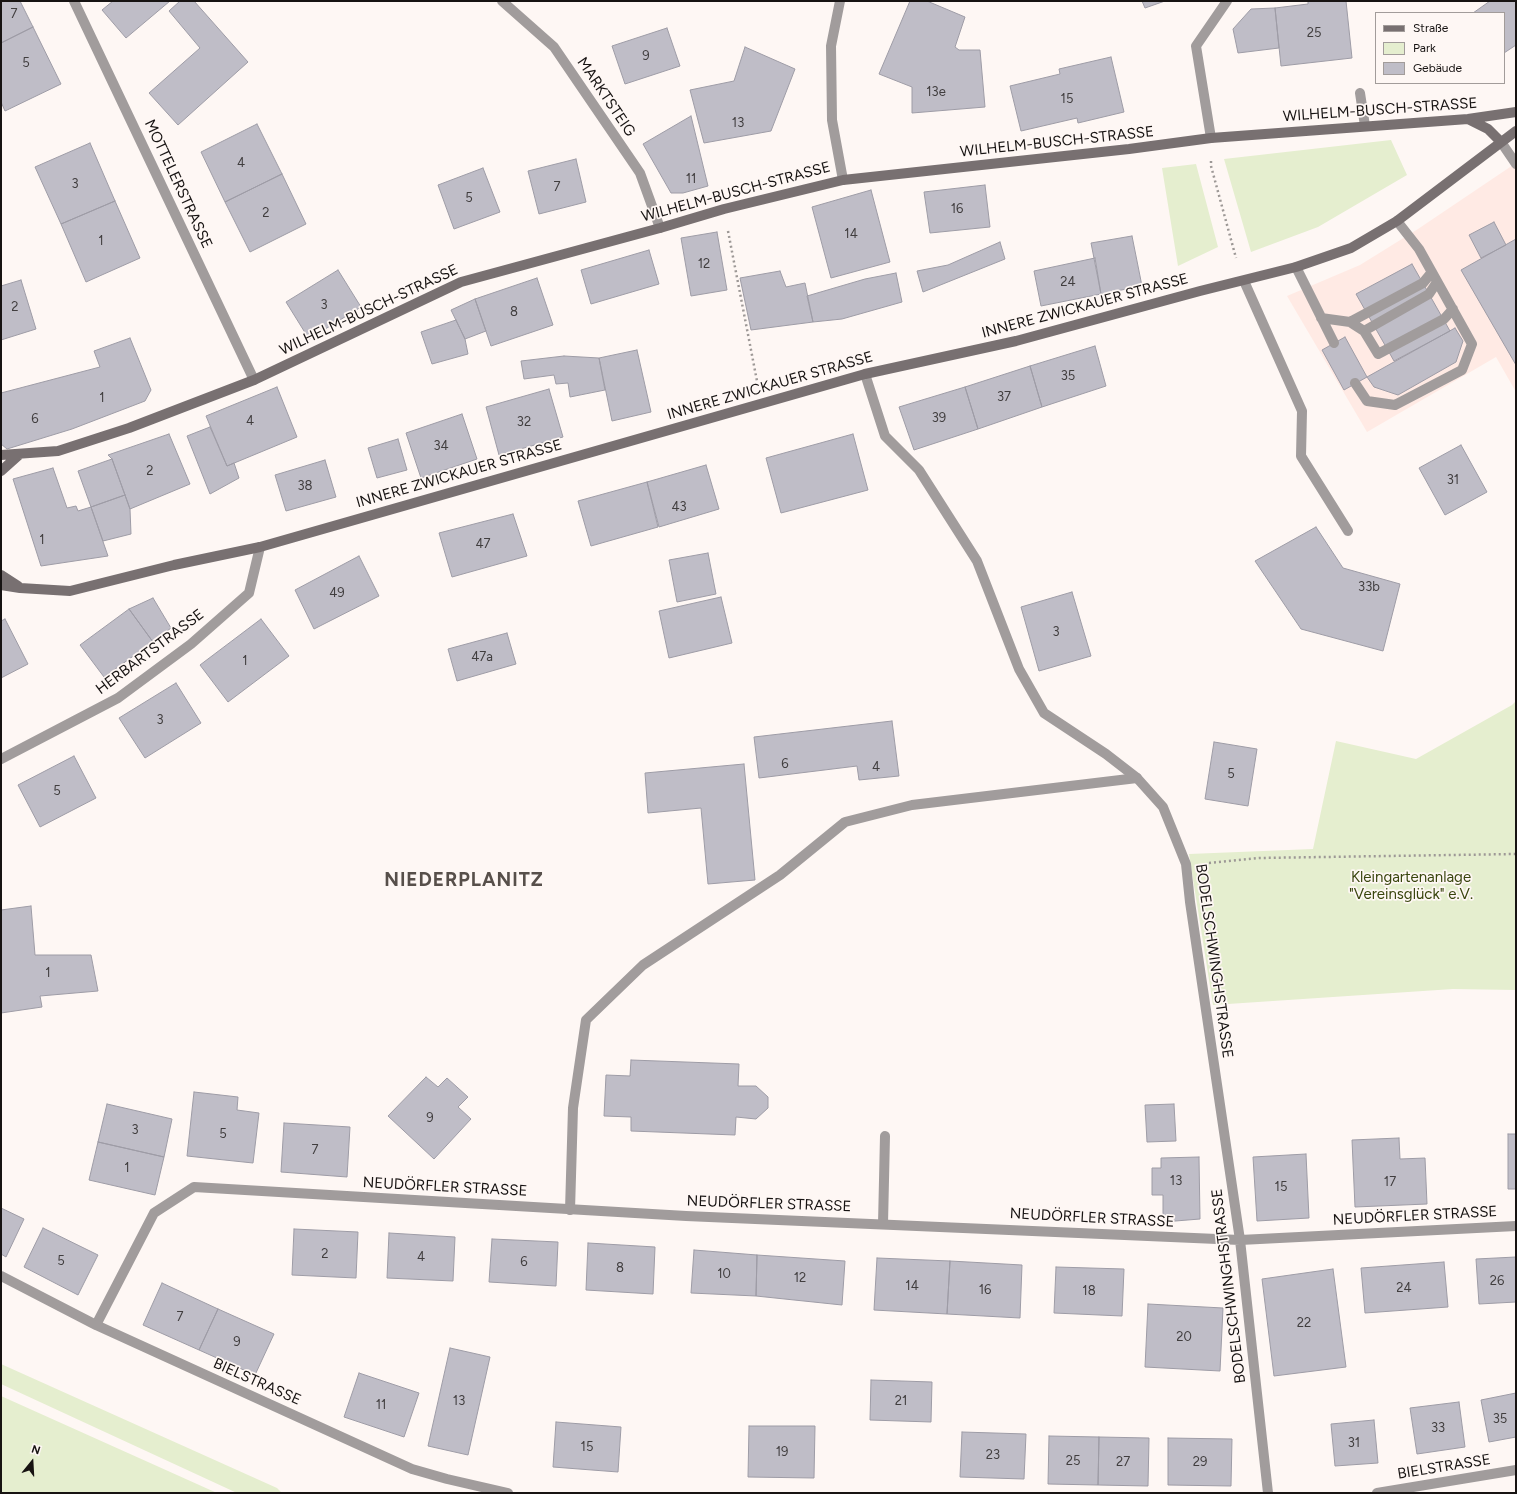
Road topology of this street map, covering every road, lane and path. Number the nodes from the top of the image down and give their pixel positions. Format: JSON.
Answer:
{"nodes":[{"id":1,"x":74,"y":1,"type":"edge"},
{"id":2,"x":502,"y":1,"type":"edge"},
{"id":3,"x":840,"y":1,"type":"edge"},
{"id":4,"x":1227,"y":1,"type":"edge"},
{"id":5,"x":1360,"y":93,"type":"dead end"},
{"id":6,"x":1516,"y":112,"type":"edge"},
{"id":7,"x":1468,"y":119,"type":"junction"},
{"id":8,"x":1365,"y":126,"type":"junction"},
{"id":9,"x":1516,"y":131,"type":"edge"},
{"id":10,"x":1211,"y":138,"type":"junction"},
{"id":11,"x":1500,"y":142,"type":"junction"},
{"id":12,"x":1516,"y":164,"type":"edge"},
{"id":13,"x":843,"y":180,"type":"junction"},
{"id":14,"x":724,"y":209,"type":"junction"},
{"id":15,"x":1397,"y":221,"type":"junction"},
{"id":16,"x":660,"y":228,"type":"junction"},
{"id":17,"x":1296,"y":267,"type":"junction"},
{"id":18,"x":1432,"y":272,"type":"junction"},
{"id":19,"x":1244,"y":281,"type":"junction"},
{"id":20,"x":1437,"y":282,"type":"junction"},
{"id":21,"x":1452,"y":309,"type":"junction"},
{"id":22,"x":1321,"y":318,"type":"junction"},
{"id":23,"x":1350,"y":322,"type":"junction"},
{"id":24,"x":1364,"y":331,"type":"junction"},
{"id":25,"x":1334,"y":343,"type":"dead end"},
{"id":26,"x":865,"y":374,"type":"junction"},
{"id":27,"x":254,"y":380,"type":"junction"},
{"id":28,"x":1355,"y":383,"type":"dead end"},
{"id":29,"x":761,"y":404,"type":"junction"},
{"id":30,"x":20,"y":454,"type":"junction"},
{"id":31,"x":1,"y":455,"type":"edge"},
{"id":32,"x":1,"y":471,"type":"edge"},
{"id":33,"x":1348,"y":531,"type":"dead end"},
{"id":34,"x":260,"y":547,"type":"junction"},
{"id":35,"x":1,"y":575,"type":"edge"},
{"id":36,"x":1,"y":585,"type":"edge"},
{"id":37,"x":20,"y":588,"type":"junction"},
{"id":38,"x":1,"y":759,"type":"edge"},
{"id":39,"x":1137,"y":778,"type":"junction"},
{"id":40,"x":1516,"y":854,"type":"edge"},
{"id":41,"x":1186,"y":864,"type":"junction"},
{"id":42,"x":885,"y":1136,"type":"dead end"},
{"id":43,"x":570,"y":1210,"type":"junction"},
{"id":44,"x":883,"y":1224,"type":"junction"},
{"id":45,"x":1516,"y":1226,"type":"edge"},
{"id":46,"x":1240,"y":1240,"type":"junction"},
{"id":47,"x":1,"y":1276,"type":"edge"},
{"id":48,"x":96,"y":1325,"type":"junction"},
{"id":49,"x":1516,"y":1470,"type":"edge"},
{"id":50,"x":508,"y":1493,"type":"edge"},
{"id":51,"x":1268,"y":1493,"type":"edge"},
{"id":52,"x":1377,"y":1493,"type":"edge"}],
"edges":[{"from":1,"to":27,"type":"street","name":"MOTTELERSTRASSE"},
{"from":2,"to":16,"type":"street","name":"MARKTSTEIG"},
{"from":3,"to":13,"type":"street"},
{"from":4,"to":10,"type":"street"},
{"from":5,"to":8,"type":"street"},
{"from":6,"to":7,"type":"main road","name":"WILHELM-BUSCH-STRASSE"},
{"from":7,"to":8,"type":"main road","name":"WILHELM-BUSCH-STRASSE"},
{"from":7,"to":11,"type":"main road"},
{"from":8,"to":10,"type":"main road","name":"WILHELM-BUSCH-STRASSE"},
{"from":9,"to":11,"type":"main road","name":"INNERE ZWICKAUER STRASSE"},
{"from":10,"to":13,"type":"main road","name":"WILHELM-BUSCH-STRASSE"},
{"from":10,"to":19,"type":"path"},
{"from":11,"to":12,"type":"street"},
{"from":11,"to":15,"type":"main road","name":"INNERE ZWICKAUER STRASSE"},
{"from":13,"to":14,"type":"main road","name":"WILHELM-BUSCH-STRASSE"},
{"from":14,"to":16,"type":"main road","name":"WILHELM-BUSCH-STRASSE"},
{"from":14,"to":29,"type":"path"},
{"from":15,"to":17,"type":"main road","name":"INNERE ZWICKAUER STRASSE"},
{"from":15,"to":18,"type":"street"},
{"from":16,"to":27,"type":"main road","name":"WILHELM-BUSCH-STRASSE"},
{"from":17,"to":19,"type":"main road","name":"INNERE ZWICKAUER STRASSE"},
{"from":17,"to":22,"type":"street"},
{"from":18,"to":20,"type":"street"},
{"from":18,"to":23,"type":"street"},
{"from":19,"to":26,"type":"main road","name":"INNERE ZWICKAUER STRASSE"},
{"from":19,"to":33,"type":"street"},
{"from":20,"to":21,"type":"street"},
{"from":20,"to":24,"type":"street"},
{"from":21,"to":24,"type":"street"},
{"from":21,"to":28,"type":"street"},
{"from":22,"to":23,"type":"street"},
{"from":22,"to":25,"type":"street"},
{"from":23,"to":24,"type":"street"},
{"from":26,"to":29,"type":"main road","name":"INNERE ZWICKAUER STRASSE"},
{"from":26,"to":39,"type":"street","name":"BODELSCHWINGHSTRASSE"},
{"from":27,"to":30,"type":"main road","name":"WILHELM-BUSCH-STRASSE"},
{"from":29,"to":34,"type":"main road","name":"INNERE ZWICKAUER STRASSE"},
{"from":30,"to":31,"type":"main road","name":"WILHELM-BUSCH-STRASSE"},
{"from":30,"to":32,"type":"main road"},
{"from":34,"to":37,"type":"main road","name":"INNERE ZWICKAUER STRASSE"},
{"from":34,"to":38,"type":"street","name":"HERBARTSTRASSE"},
{"from":35,"to":37,"type":"main road"},
{"from":36,"to":37,"type":"main road","name":"INNERE ZWICKAUER STRASSE"},
{"from":39,"to":41,"type":"street","name":"BODELSCHWINGHSTRASSE"},
{"from":39,"to":43,"type":"street"},
{"from":40,"to":41,"type":"path"},
{"from":41,"to":46,"type":"street","name":"BODELSCHWINGHSTRASSE"},
{"from":42,"to":44,"type":"street"},
{"from":43,"to":44,"type":"street","name":"NEUDÖRFLER STRASSE"},
{"from":43,"to":48,"type":"street","name":"NEUDÖRFLER STRASSE"},
{"from":44,"to":46,"type":"street","name":"NEUDÖRFLER STRASSE"},
{"from":45,"to":46,"type":"street","name":"NEUDÖRFLER STRASSE"},
{"from":46,"to":51,"type":"street","name":"BODELSCHWINGHSTRASSE"},
{"from":47,"to":48,"type":"street","name":"BIELSTRASSE"},
{"from":48,"to":50,"type":"street","name":"BIELSTRASSE"},
{"from":49,"to":52,"type":"street","name":"BIELSTRASSE"}]}
